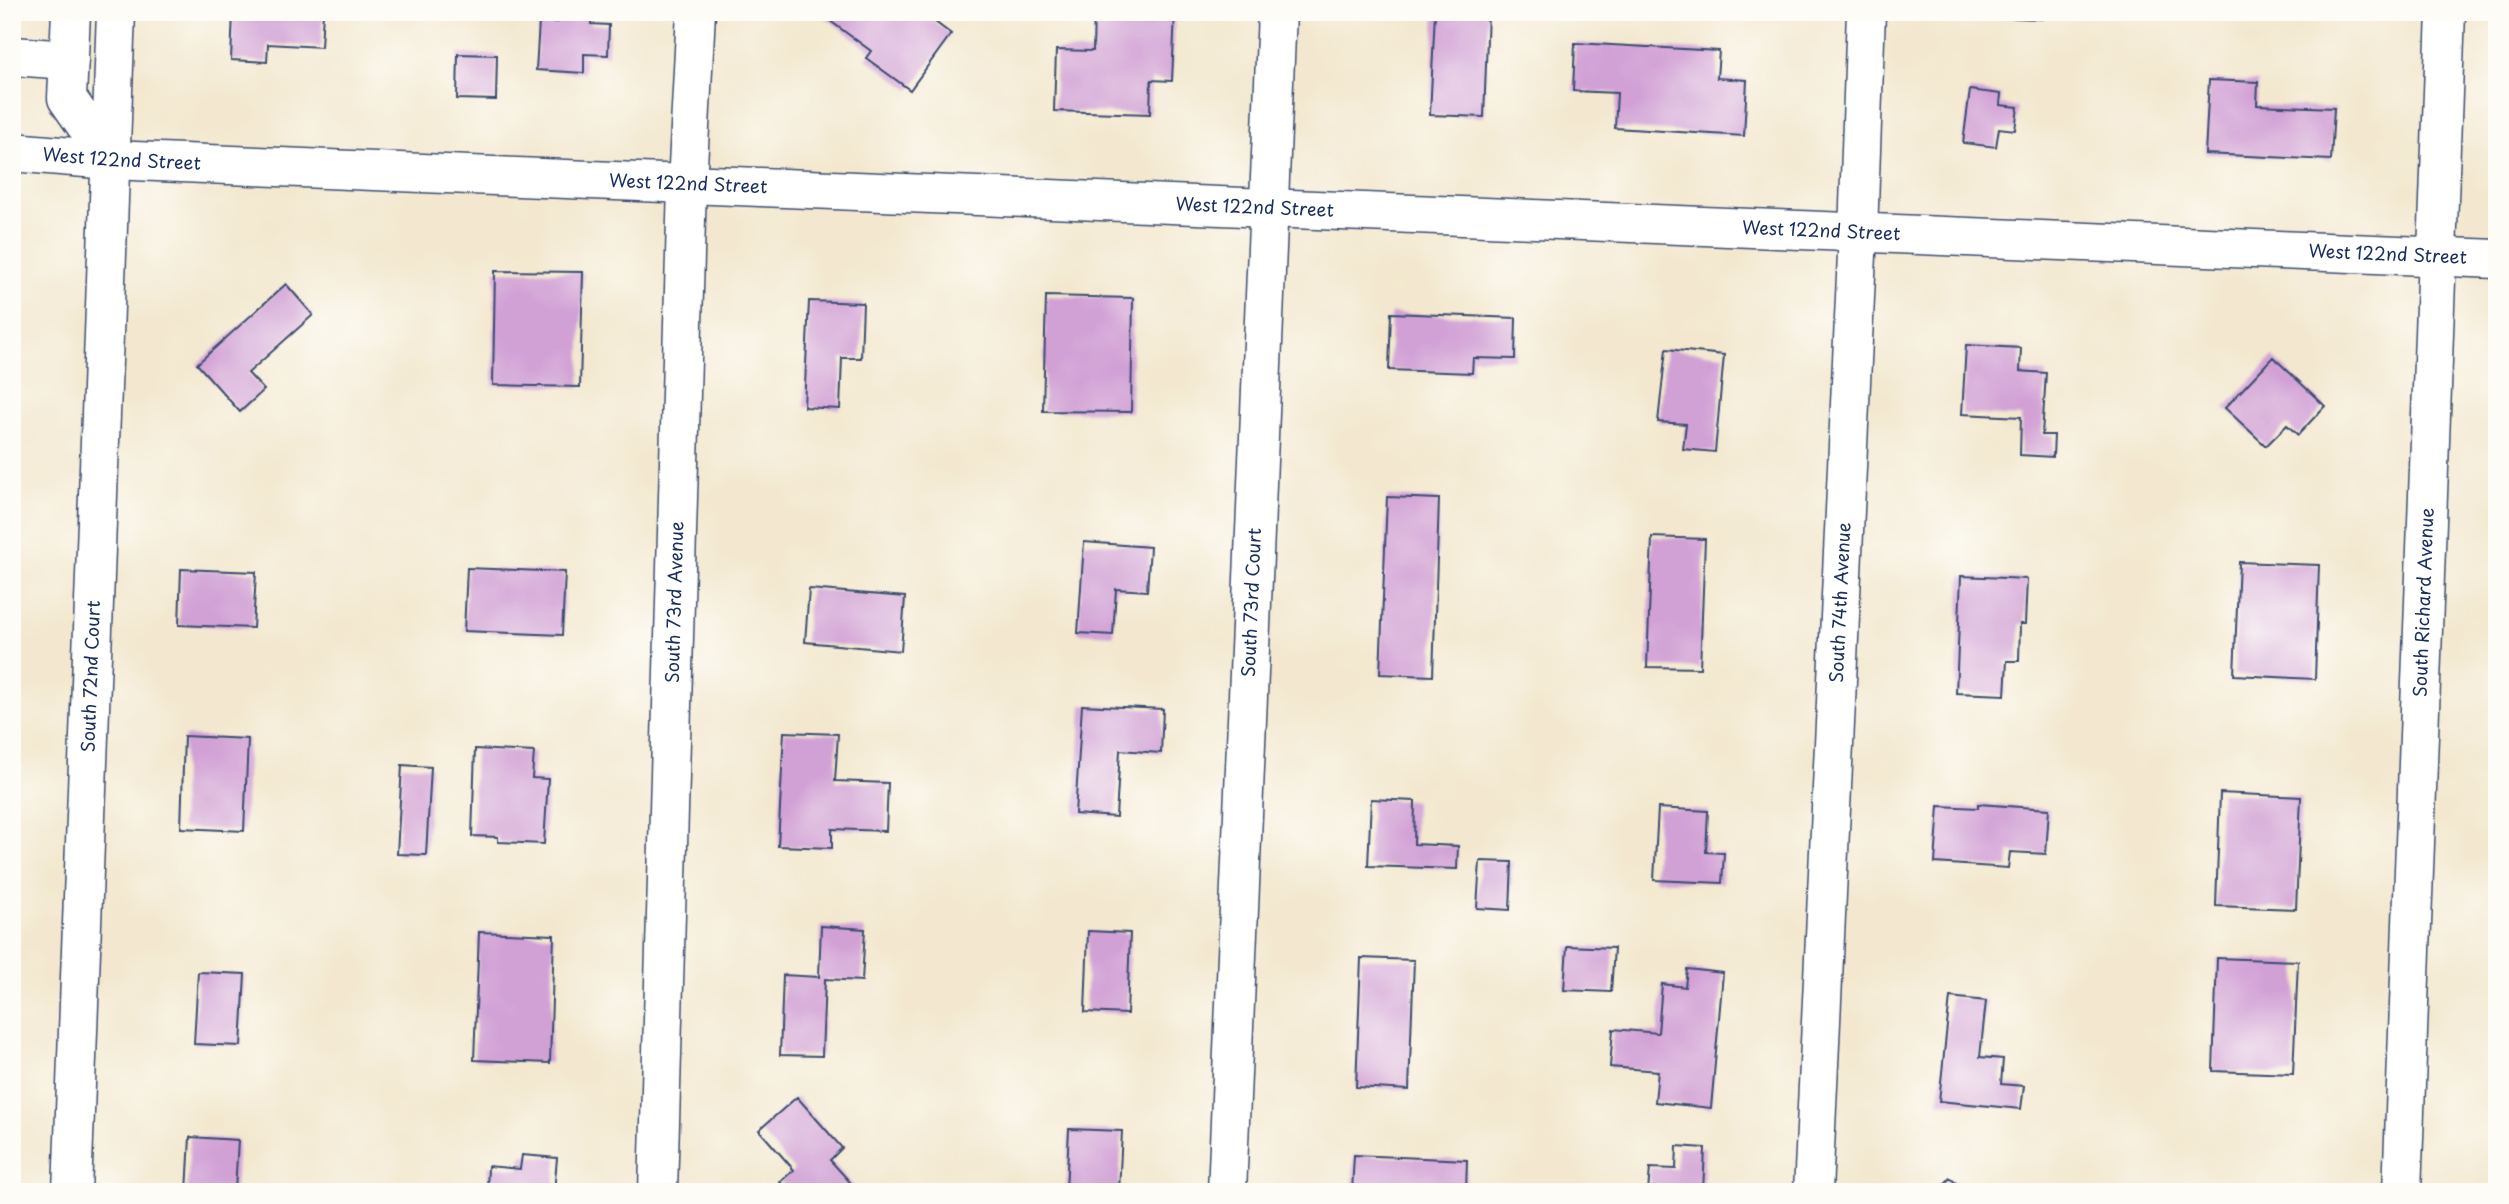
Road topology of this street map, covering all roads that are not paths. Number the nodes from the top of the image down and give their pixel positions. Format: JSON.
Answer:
{"nodes":[{"id":1,"x":71,"y":12,"type":"edge"},
{"id":2,"x":116,"y":12,"type":"edge"},
{"id":3,"x":696,"y":12,"type":"edge"},
{"id":4,"x":1277,"y":12,"type":"edge"},
{"id":5,"x":1866,"y":12,"type":"edge"},
{"id":6,"x":2446,"y":12,"type":"edge"},
{"id":7,"x":12,"y":57,"type":"edge"},
{"id":8,"x":69,"y":60,"type":"junction"},
{"id":9,"x":12,"y":152,"type":"edge"},
{"id":10,"x":110,"y":160,"type":"junction"},
{"id":11,"x":687,"y":185,"type":"junction"},
{"id":12,"x":1269,"y":209,"type":"junction"},
{"id":13,"x":1858,"y":233,"type":"junction"},
{"id":14,"x":2437,"y":256,"type":"junction"},
{"id":15,"x":2497,"y":259,"type":"edge"},
{"id":16,"x":72,"y":1192,"type":"edge"},
{"id":17,"x":658,"y":1192,"type":"edge"},
{"id":18,"x":1227,"y":1192,"type":"edge"},
{"id":19,"x":1813,"y":1192,"type":"edge"},
{"id":20,"x":2402,"y":1192,"type":"edge"}],
"edges":[{"from":1,"to":8,"type":"street"},
{"from":2,"to":10,"type":"street","name":"South 72nd Court"},
{"from":3,"to":11,"type":"street","name":"South 73rd Avenue"},
{"from":4,"to":12,"type":"street","name":"South 73rd Court"},
{"from":5,"to":13,"type":"street","name":"South 74th Avenue"},
{"from":6,"to":14,"type":"street","name":"South Richard Avenue"},
{"from":7,"to":8,"type":"street"},
{"from":8,"to":10,"type":"street"},
{"from":9,"to":10,"type":"street","name":"West 122nd Street"},
{"from":10,"to":11,"type":"street","name":"West 122nd Street"},
{"from":10,"to":16,"type":"street","name":"South 72nd Court"},
{"from":11,"to":12,"type":"street","name":"West 122nd Street"},
{"from":11,"to":17,"type":"street","name":"South 73rd Avenue"},
{"from":12,"to":13,"type":"street","name":"West 122nd Street"},
{"from":12,"to":18,"type":"street","name":"South 73rd Court"},
{"from":13,"to":14,"type":"street","name":"West 122nd Street"},
{"from":13,"to":19,"type":"street","name":"South 74th Avenue"},
{"from":14,"to":15,"type":"street","name":"West 122nd Street"},
{"from":14,"to":20,"type":"street","name":"South Richard Avenue"}]}
